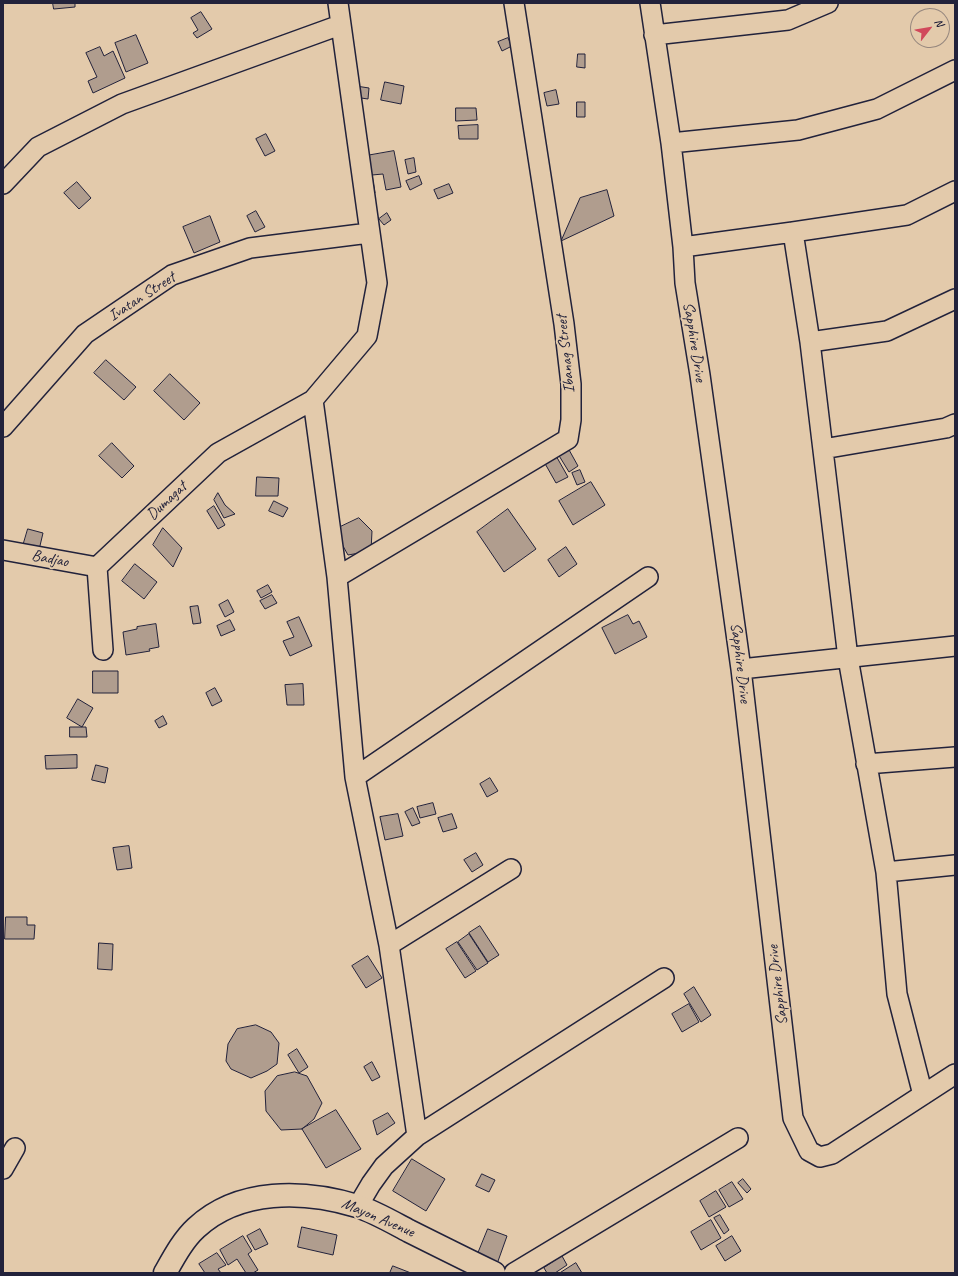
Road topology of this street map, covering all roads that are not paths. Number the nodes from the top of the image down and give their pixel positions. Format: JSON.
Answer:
{"nodes":[{"id":1,"x":338,"y":3,"type":"edge"},
{"id":2,"x":514,"y":3,"type":"edge"},
{"id":3,"x":650,"y":3,"type":"edge"},
{"id":4,"x":828,"y":3,"type":"edge"},
{"id":5,"x":340,"y":25,"type":"junction"},
{"id":6,"x":654,"y":35,"type":"junction"},
{"id":7,"x":955,"y":70,"type":"edge"},
{"id":8,"x":671,"y":143,"type":"junction"},
{"id":9,"x":3,"y":184,"type":"edge"},
{"id":10,"x":955,"y":192,"type":"edge"},
{"id":11,"x":793,"y":232,"type":"junction"},
{"id":12,"x":369,"y":233,"type":"junction"},
{"id":13,"x":682,"y":247,"type":"junction"},
{"id":14,"x":955,"y":299,"type":"edge"},
{"id":15,"x":810,"y":342,"type":"junction"},
{"id":16,"x":313,"y":400,"type":"junction"},
{"id":17,"x":955,"y":424,"type":"edge"},
{"id":18,"x":3,"y":427,"type":"edge"},
{"id":19,"x":823,"y":449,"type":"junction"},
{"id":20,"x":3,"y":550,"type":"edge"},
{"id":21,"x":97,"y":567,"type":"junction"},
{"id":22,"x":337,"y":577,"type":"junction"},
{"id":23,"x":648,"y":577,"type":"dead end"},
{"id":24,"x":955,"y":646,"type":"edge"},
{"id":25,"x":102,"y":650,"type":"dead end"},
{"id":26,"x":848,"y":658,"type":"junction"},
{"id":27,"x":741,"y":669,"type":"junction"},
{"id":28,"x":955,"y":757,"type":"edge"},
{"id":29,"x":866,"y":764,"type":"junction"},
{"id":30,"x":354,"y":777,"type":"junction"},
{"id":31,"x":955,"y":866,"type":"edge"},
{"id":32,"x":511,"y":869,"type":"dead end"},
{"id":33,"x":886,"y":872,"type":"junction"},
{"id":34,"x":390,"y":945,"type":"junction"},
{"id":35,"x":664,"y":978,"type":"dead end"},
{"id":36,"x":955,"y":1074,"type":"edge"},
{"id":37,"x":923,"y":1095,"type":"junction"},
{"id":38,"x":417,"y":1136,"type":"junction"},
{"id":39,"x":738,"y":1138,"type":"dead end"},
{"id":40,"x":15,"y":1148,"type":"dead end"},
{"id":41,"x":3,"y":1169,"type":"edge"},
{"id":42,"x":358,"y":1206,"type":"junction"},
{"id":43,"x":165,"y":1273,"type":"edge"},
{"id":44,"x":494,"y":1273,"type":"edge"},
{"id":45,"x":514,"y":1273,"type":"edge"}],
"edges":[{"from":1,"to":5,"type":"street"},
{"from":2,"to":22,"type":"street","name":"Ibanag Street"},
{"from":3,"to":6,"type":"street","name":"Sapphire Drive"},
{"from":4,"to":6,"type":"street"},
{"from":5,"to":9,"type":"street"},
{"from":5,"to":12,"type":"street"},
{"from":6,"to":8,"type":"street","name":"Sapphire Drive"},
{"from":7,"to":8,"type":"street"},
{"from":8,"to":13,"type":"street","name":"Sapphire Drive"},
{"from":10,"to":11,"type":"street"},
{"from":11,"to":13,"type":"street"},
{"from":11,"to":15,"type":"street"},
{"from":12,"to":16,"type":"street"},
{"from":12,"to":18,"type":"street","name":"Ivatan Street"},
{"from":13,"to":27,"type":"street","name":"Sapphire Drive"},
{"from":14,"to":15,"type":"street"},
{"from":15,"to":19,"type":"street"},
{"from":16,"to":21,"type":"street","name":"Dumagat"},
{"from":16,"to":22,"type":"street"},
{"from":17,"to":19,"type":"street"},
{"from":19,"to":26,"type":"street"},
{"from":20,"to":21,"type":"street","name":"Badjao"},
{"from":21,"to":25,"type":"street"},
{"from":22,"to":30,"type":"street"},
{"from":23,"to":30,"type":"street"},
{"from":24,"to":26,"type":"street"},
{"from":26,"to":27,"type":"street"},
{"from":26,"to":29,"type":"street"},
{"from":27,"to":37,"type":"street","name":"Sapphire Drive"},
{"from":28,"to":29,"type":"street"},
{"from":29,"to":33,"type":"street"},
{"from":30,"to":34,"type":"street"},
{"from":31,"to":33,"type":"street"},
{"from":32,"to":34,"type":"street"},
{"from":33,"to":37,"type":"street"},
{"from":34,"to":38,"type":"street"},
{"from":35,"to":38,"type":"street"},
{"from":36,"to":37,"type":"street","name":"Sapphire Drive"},
{"from":38,"to":42,"type":"street"},
{"from":39,"to":45,"type":"street"},
{"from":40,"to":41,"type":"street"},
{"from":42,"to":43,"type":"main road","name":"Mayon Avenue"},
{"from":42,"to":44,"type":"main road","name":"Mayon Avenue"}]}
